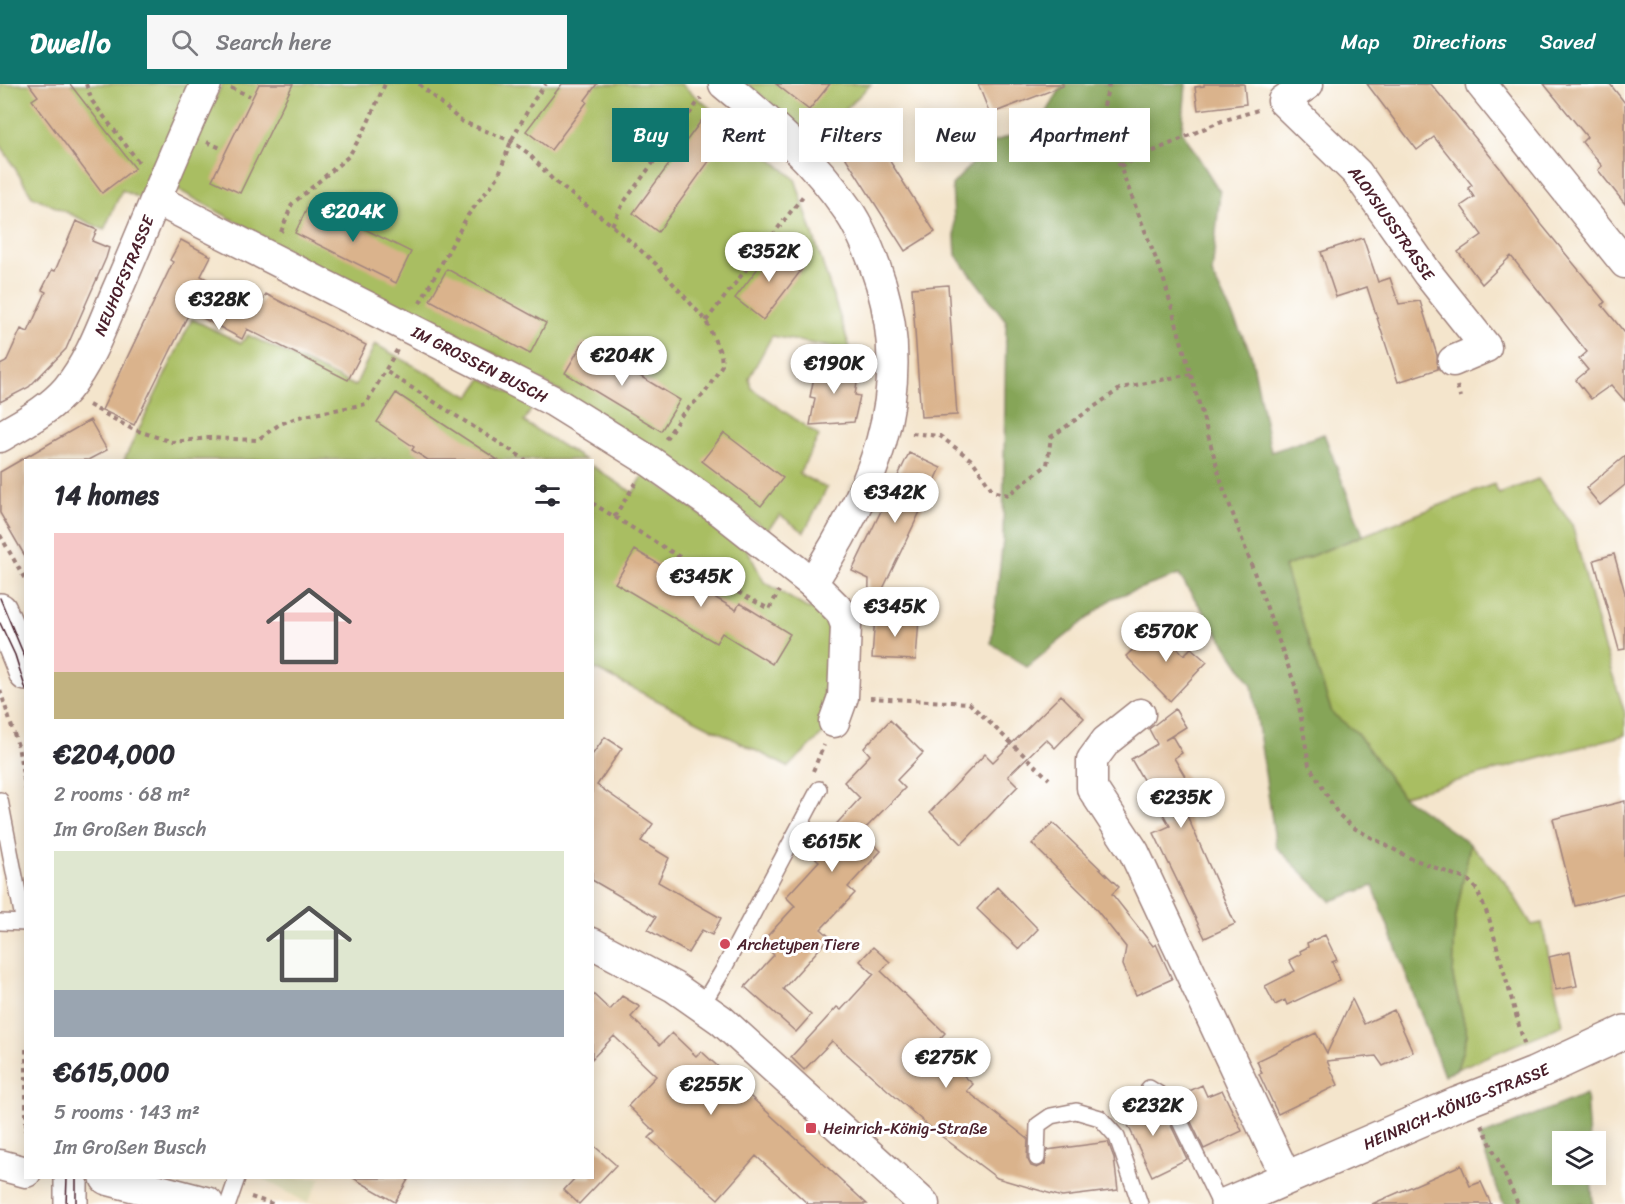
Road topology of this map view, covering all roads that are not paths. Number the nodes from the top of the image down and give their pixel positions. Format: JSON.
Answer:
{"nodes":[{"id":1,"x":206,"y":84,"type":"edge"},
{"id":2,"x":1308,"y":84,"type":"edge"},
{"id":3,"x":1481,"y":84,"type":"edge"},
{"id":4,"x":714,"y":89,"type":"edge"},
{"id":5,"x":159,"y":191,"type":"junction"},
{"id":6,"x":1625,"y":263,"type":"edge"},
{"id":7,"x":1453,"y":361,"type":"dead end"},
{"id":8,"x":0,"y":436,"type":"edge"},
{"id":9,"x":802,"y":575,"type":"junction"},
{"id":10,"x":11,"y":624,"type":"edge"},
{"id":11,"x":24,"y":667,"type":"edge"},
{"id":12,"x":1140,"y":714,"type":"dead end"},
{"id":13,"x":834,"y":722,"type":"road end"},
{"id":14,"x":819,"y":789,"type":"road end"},
{"id":15,"x":0,"y":800,"type":"edge"},
{"id":16,"x":24,"y":918,"type":"edge"},
{"id":17,"x":0,"y":922,"type":"edge"},
{"id":18,"x":24,"y":923,"type":"edge"},
{"id":19,"x":594,"y":943,"type":"edge"},
{"id":20,"x":702,"y":1005,"type":"junction"},
{"id":21,"x":1625,"y":1032,"type":"edge"},
{"id":22,"x":1149,"y":1088,"type":"dead end"},
{"id":23,"x":1037,"y":1158,"type":"dead end"},
{"id":24,"x":0,"y":1165,"type":"edge"},
{"id":25,"x":24,"y":1171,"type":"edge"},
{"id":26,"x":1286,"y":1177,"type":"junction"},
{"id":27,"x":71,"y":1179,"type":"edge"},
{"id":28,"x":111,"y":1179,"type":"edge"},
{"id":29,"x":237,"y":1179,"type":"edge"},
{"id":30,"x":71,"y":1204,"type":"edge"},
{"id":31,"x":207,"y":1204,"type":"edge"},
{"id":32,"x":228,"y":1204,"type":"edge"},
{"id":33,"x":924,"y":1204,"type":"edge"},
{"id":34,"x":1140,"y":1204,"type":"edge"},
{"id":35,"x":1220,"y":1204,"type":"edge"},
{"id":36,"x":1227,"y":1204,"type":"edge"}],
"edges":[{"from":1,"to":5,"type":"street","name":"NEUHOFSTRASSE"},
{"from":2,"to":7,"type":"street","name":"ALOYSIUSSTRASSE"},
{"from":3,"to":6,"type":"street"},
{"from":4,"to":9,"type":"street"},
{"from":5,"to":8,"type":"street","name":"NEUHOFSTRASSE"},
{"from":5,"to":9,"type":"street","name":"IM GROSSEN BUSCH"},
{"from":9,"to":13,"type":"street","name":"IM GROSSEN BUSCH"},
{"from":10,"to":11,"type":"main road"},
{"from":12,"to":26,"type":"street"},
{"from":14,"to":20,"type":"lane"},
{"from":15,"to":16,"type":"lane"},
{"from":17,"to":18,"type":"lane"},
{"from":19,"to":20,"type":"street"},
{"from":20,"to":33,"type":"street"},
{"from":21,"to":26,"type":"main road","name":"HEINRICH-KÖNIG-STRASSE"},
{"from":22,"to":35,"type":"lane"},
{"from":23,"to":34,"type":"lane"},
{"from":24,"to":25,"type":"street"},
{"from":26,"to":36,"type":"main road","name":"HEINRICH-KÖNIG-STRASSE"},
{"from":27,"to":30,"type":"main road"},
{"from":28,"to":31,"type":"main road"},
{"from":29,"to":32,"type":"lane"}]}
